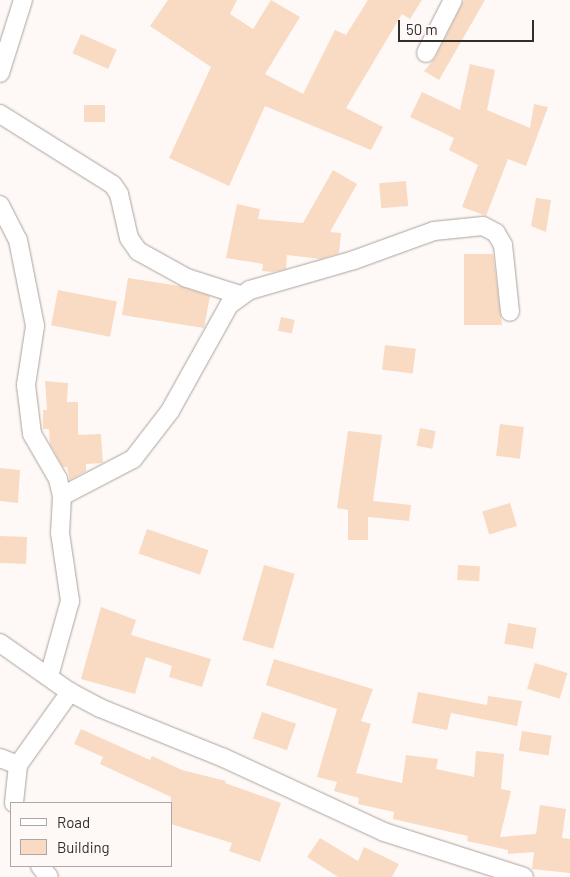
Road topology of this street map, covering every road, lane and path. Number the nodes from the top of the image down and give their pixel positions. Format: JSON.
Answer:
{"nodes":[{"id":1,"x":23,"y":0,"type":"edge"},
{"id":2,"x":453,"y":0,"type":"edge"},
{"id":3,"x":426,"y":53,"type":"dead end"},
{"id":4,"x":0,"y":73,"type":"edge"},
{"id":5,"x":0,"y":114,"type":"edge"},
{"id":6,"x":0,"y":205,"type":"edge"},
{"id":7,"x":240,"y":295,"type":"junction"},
{"id":8,"x":510,"y":312,"type":"dead end"},
{"id":9,"x":62,"y":496,"type":"junction"},
{"id":10,"x":0,"y":642,"type":"edge"},
{"id":11,"x":49,"y":676,"type":"junction"},
{"id":12,"x":70,"y":692,"type":"junction"},
{"id":13,"x":0,"y":758,"type":"edge"},
{"id":14,"x":18,"y":765,"type":"junction"},
{"id":15,"x":14,"y":802,"type":"edge"},
{"id":16,"x":41,"y":867,"type":"edge"},
{"id":17,"x":49,"y":877,"type":"edge"},
{"id":18,"x":524,"y":877,"type":"edge"}],
"edges":[{"from":1,"to":4,"type":"street"},
{"from":2,"to":3,"type":"street"},
{"from":5,"to":7,"type":"street"},
{"from":6,"to":9,"type":"street"},
{"from":7,"to":8,"type":"street"},
{"from":7,"to":9,"type":"street"},
{"from":9,"to":11,"type":"street"},
{"from":10,"to":11,"type":"street"},
{"from":11,"to":12,"type":"street"},
{"from":12,"to":14,"type":"street"},
{"from":12,"to":18,"type":"street"},
{"from":13,"to":14,"type":"street"},
{"from":14,"to":15,"type":"street"},
{"from":16,"to":17,"type":"street"}]}
